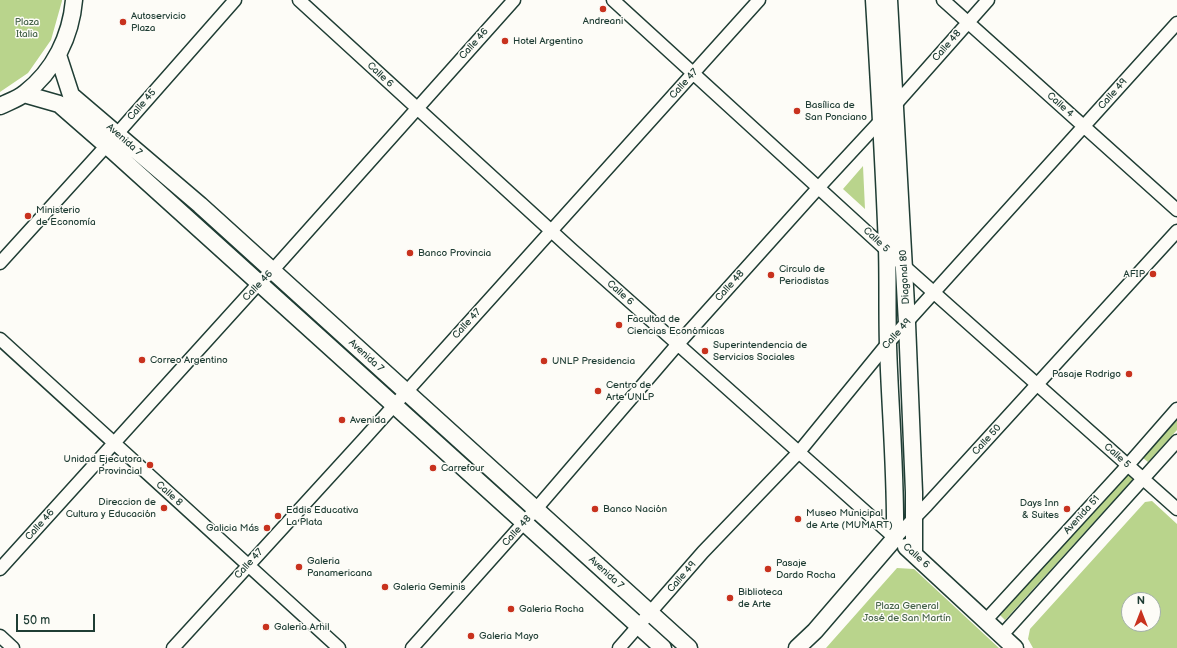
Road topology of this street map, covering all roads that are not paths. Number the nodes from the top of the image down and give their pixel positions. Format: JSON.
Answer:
{"nodes":[{"id":1,"x":74,"y":0,"type":"edge"},
{"id":2,"x":235,"y":0,"type":"edge"},
{"id":3,"x":299,"y":0,"type":"edge"},
{"id":4,"x":514,"y":0,"type":"edge"},
{"id":5,"x":613,"y":0,"type":"edge"},
{"id":6,"x":759,"y":0,"type":"edge"},
{"id":7,"x":874,"y":0,"type":"edge"},
{"id":8,"x":889,"y":0,"type":"edge"},
{"id":9,"x":943,"y":0,"type":"edge"},
{"id":10,"x":988,"y":0,"type":"edge"},
{"id":11,"x":968,"y":22,"type":"junction"},
{"id":12,"x":1177,"y":23,"type":"edge"},
{"id":13,"x":58,"y":55,"type":"junction"},
{"id":14,"x":693,"y":73,"type":"junction"},
{"id":15,"x":24,"y":94,"type":"junction"},
{"id":16,"x":895,"y":105,"type":"junction"},
{"id":17,"x":0,"y":106,"type":"edge"},
{"id":18,"x":417,"y":109,"type":"junction"},
{"id":19,"x":881,"y":120,"type":"junction"},
{"id":20,"x":1084,"y":126,"type":"junction"},
{"id":21,"x":117,"y":134,"type":"junction"},
{"id":22,"x":106,"y":146,"type":"junction"},
{"id":23,"x":819,"y":187,"type":"junction"},
{"id":24,"x":1177,"y":210,"type":"edge"},
{"id":25,"x":551,"y":231,"type":"junction"},
{"id":26,"x":1177,"y":231,"type":"edge"},
{"id":27,"x":887,"y":249,"type":"junction"},
{"id":28,"x":0,"y":263,"type":"edge"},
{"id":29,"x":904,"y":266,"type":"junction"},
{"id":30,"x":272,"y":271,"type":"junction"},
{"id":31,"x":259,"y":284,"type":"junction"},
{"id":32,"x":934,"y":293,"type":"junction"},
{"id":33,"x":907,"y":323,"type":"junction"},
{"id":34,"x":0,"y":339,"type":"edge"},
{"id":35,"x":888,"y":343,"type":"junction"},
{"id":36,"x":677,"y":345,"type":"junction"},
{"id":37,"x":1037,"y":385,"type":"junction"},
{"id":38,"x":406,"y":392,"type":"junction"},
{"id":39,"x":394,"y":406,"type":"junction"},
{"id":40,"x":1177,"y":409,"type":"edge"},
{"id":41,"x":1177,"y":441,"type":"edge"},
{"id":42,"x":114,"y":444,"type":"junction"},
{"id":43,"x":799,"y":452,"type":"junction"},
{"id":44,"x":1128,"y":465,"type":"junction"},
{"id":45,"x":1143,"y":479,"type":"junction"},
{"id":46,"x":1177,"y":509,"type":"edge"},
{"id":47,"x":536,"y":510,"type":"junction"},
{"id":48,"x":914,"y":518,"type":"junction"},
{"id":49,"x":524,"y":523,"type":"junction"},
{"id":50,"x":895,"y":538,"type":"junction"},
{"id":51,"x":914,"y":554,"type":"junction"},
{"id":52,"x":248,"y":565,"type":"junction"},
{"id":53,"x":0,"y":569,"type":"edge"},
{"id":54,"x":651,"y":613,"type":"junction"},
{"id":55,"x":986,"y":620,"type":"junction"},
{"id":56,"x":639,"y":626,"type":"junction"},
{"id":57,"x":1002,"y":635,"type":"junction"},
{"id":58,"x":0,"y":636,"type":"edge"},
{"id":59,"x":13,"y":648,"type":"edge"},
{"id":60,"x":173,"y":648,"type":"edge"},
{"id":61,"x":338,"y":648,"type":"edge"},
{"id":62,"x":412,"y":648,"type":"edge"},
{"id":63,"x":619,"y":648,"type":"edge"},
{"id":64,"x":663,"y":648,"type":"edge"},
{"id":65,"x":689,"y":648,"type":"edge"},
{"id":66,"x":796,"y":648,"type":"edge"},
{"id":67,"x":1015,"y":648,"type":"edge"}],
"edges":[{"from":1,"to":13,"type":"main road"},
{"from":2,"to":21,"type":"street","name":"Calle 45"},
{"from":3,"to":18,"type":"street","name":"Calle 6"},
{"from":4,"to":18,"type":"street","name":"Calle 46"},
{"from":5,"to":14,"type":"street","name":"Calle 5"},
{"from":6,"to":14,"type":"street","name":"Calle 47"},
{"from":7,"to":19,"type":"main road","name":"Diagonal 80"},
{"from":8,"to":16,"type":"main road","name":"Diagonal 80"},
{"from":9,"to":11,"type":"street","name":"Calle 4"},
{"from":10,"to":11,"type":"street","name":"Calle 48"},
{"from":11,"to":16,"type":"street","name":"Calle 48"},
{"from":11,"to":20,"type":"street","name":"Calle 4"},
{"from":12,"to":20,"type":"street","name":"Calle 49"},
{"from":13,"to":15,"type":"main road"},
{"from":13,"to":21,"type":"main road","name":"Avenida 7"},
{"from":14,"to":23,"type":"street","name":"Calle 5"},
{"from":14,"to":25,"type":"street","name":"Calle 47"},
{"from":15,"to":17,"type":"main road"},
{"from":15,"to":22,"type":"main road","name":"Avenida 7"},
{"from":16,"to":19,"type":"street","name":"Calle 48"},
{"from":16,"to":29,"type":"main road","name":"Diagonal 80"},
{"from":18,"to":25,"type":"street","name":"Calle 6"},
{"from":18,"to":30,"type":"street","name":"Calle 46"},
{"from":19,"to":23,"type":"street","name":"Calle 48"},
{"from":19,"to":27,"type":"main road","name":"Diagonal 80"},
{"from":20,"to":24,"type":"street","name":"Calle 4"},
{"from":20,"to":32,"type":"street","name":"Calle 49"},
{"from":21,"to":22,"type":"street","name":"Calle 45"},
{"from":21,"to":30,"type":"main road","name":"Avenida 7"},
{"from":22,"to":28,"type":"street","name":"Calle 45"},
{"from":22,"to":31,"type":"main road","name":"Avenida 7"},
{"from":23,"to":27,"type":"street","name":"Calle 5"},
{"from":23,"to":36,"type":"street","name":"Calle 48"},
{"from":25,"to":36,"type":"street","name":"Calle 6"},
{"from":25,"to":38,"type":"street","name":"Calle 47"},
{"from":26,"to":37,"type":"street","name":"Calle 50"},
{"from":27,"to":29,"type":"street","name":"Calle 5"},
{"from":27,"to":35,"type":"main road","name":"Diagonal 80"},
{"from":29,"to":32,"type":"street","name":"Calle 5"},
{"from":29,"to":33,"type":"main road","name":"Diagonal 80"},
{"from":30,"to":31,"type":"street","name":"Calle 46"},
{"from":30,"to":38,"type":"main road","name":"Avenida 7"},
{"from":31,"to":39,"type":"main road","name":"Avenida 7"},
{"from":31,"to":42,"type":"street","name":"Calle 46"},
{"from":32,"to":33,"type":"street","name":"Calle 49"},
{"from":32,"to":37,"type":"street","name":"Calle 5"},
{"from":33,"to":35,"type":"street","name":"Calle 49"},
{"from":33,"to":48,"type":"main road","name":"Diagonal 80"},
{"from":34,"to":42,"type":"street","name":"Calle 8"},
{"from":35,"to":43,"type":"street","name":"Calle 49"},
{"from":35,"to":50,"type":"main road","name":"Diagonal 80"},
{"from":36,"to":43,"type":"street","name":"Calle 6"},
{"from":36,"to":47,"type":"street","name":"Calle 48"},
{"from":37,"to":44,"type":"street","name":"Calle 5"},
{"from":37,"to":48,"type":"street","name":"Calle 50"},
{"from":38,"to":39,"type":"street","name":"Calle 47"},
{"from":38,"to":47,"type":"main road","name":"Avenida 7"},
{"from":39,"to":49,"type":"main road","name":"Avenida 7"},
{"from":39,"to":52,"type":"street","name":"Calle 47"},
{"from":40,"to":44,"type":"street","name":"Avenida 51"},
{"from":41,"to":45,"type":"street","name":"Avenida 51"},
{"from":42,"to":52,"type":"street","name":"Calle 8"},
{"from":42,"to":53,"type":"street","name":"Calle 46"},
{"from":43,"to":50,"type":"street","name":"Calle 6"},
{"from":43,"to":54,"type":"street","name":"Calle 49"},
{"from":44,"to":45,"type":"street","name":"Calle 5"},
{"from":44,"to":55,"type":"street","name":"Avenida 51"},
{"from":45,"to":46,"type":"street","name":"Calle 5"},
{"from":45,"to":57,"type":"street","name":"Avenida 51"},
{"from":47,"to":49,"type":"street","name":"Calle 48"},
{"from":47,"to":54,"type":"main road","name":"Avenida 7"},
{"from":48,"to":50,"type":"street","name":"Calle 50"},
{"from":48,"to":51,"type":"main road","name":"Diagonal 80"},
{"from":49,"to":56,"type":"main road","name":"Avenida 7"},
{"from":49,"to":62,"type":"street","name":"Calle 48"},
{"from":50,"to":51,"type":"main road","name":"Calle 6"},
{"from":50,"to":66,"type":"main road","name":"Calle 50"},
{"from":51,"to":55,"type":"main road","name":"Calle 6"},
{"from":52,"to":60,"type":"street","name":"Calle 47"},
{"from":52,"to":61,"type":"street","name":"Calle 8"},
{"from":54,"to":56,"type":"street","name":"Calle 49"},
{"from":54,"to":65,"type":"main road","name":"Avenida 7"},
{"from":55,"to":57,"type":"main road","name":"Calle 6"},
{"from":56,"to":63,"type":"street","name":"Calle 49"},
{"from":56,"to":64,"type":"main road","name":"Avenida 7"},
{"from":57,"to":67,"type":"main road","name":"Calle 6"},
{"from":58,"to":59,"type":"street"}]}
